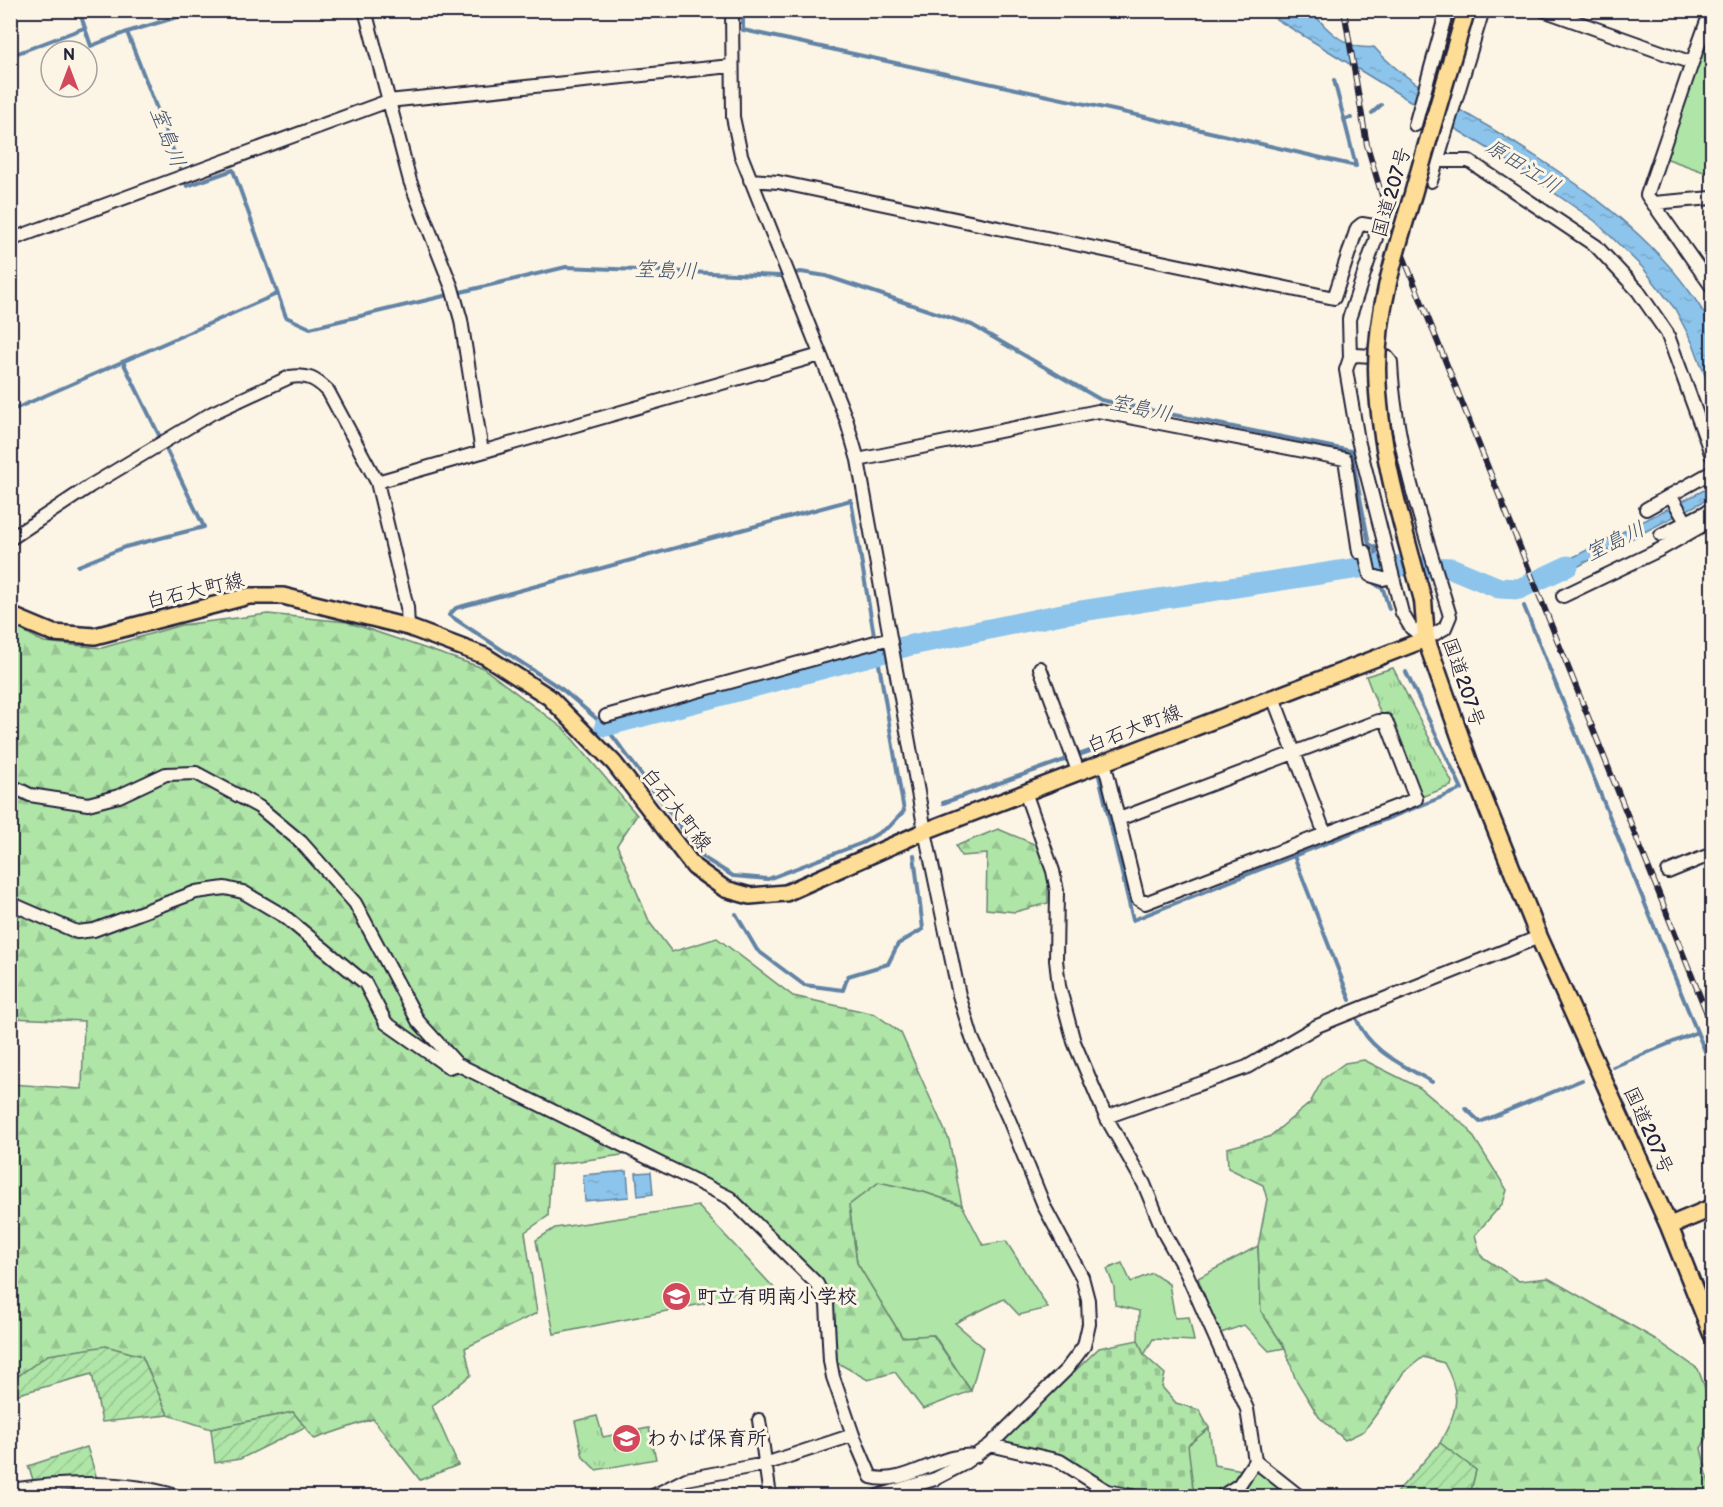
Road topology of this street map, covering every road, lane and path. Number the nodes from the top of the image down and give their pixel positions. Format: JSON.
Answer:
{"nodes":[{"id":1,"x":365,"y":10,"type":"edge"},
{"id":2,"x":732,"y":10,"type":"edge"},
{"id":3,"x":1447,"y":10,"type":"edge"},
{"id":4,"x":1466,"y":10,"type":"edge"},
{"id":5,"x":1483,"y":10,"type":"edge"},
{"id":6,"x":1543,"y":10,"type":"edge"},
{"id":7,"x":1711,"y":10,"type":"edge"},
{"id":8,"x":1692,"y":63,"type":"junction"},
{"id":9,"x":731,"y":66,"type":"junction"},
{"id":10,"x":388,"y":101,"type":"junction"},
{"id":11,"x":1415,"y":125,"type":"dead end"},
{"id":12,"x":1436,"y":161,"type":"junction"},
{"id":13,"x":750,"y":180,"type":"junction"},
{"id":14,"x":1431,"y":181,"type":"dead end"},
{"id":15,"x":1713,"y":198,"type":"edge"},
{"id":16,"x":1653,"y":203,"type":"junction"},
{"id":17,"x":10,"y":240,"type":"edge"},
{"id":18,"x":1713,"y":287,"type":"edge"},
{"id":19,"x":820,"y":355,"type":"junction"},
{"id":20,"x":1350,"y":358,"type":"junction"},
{"id":21,"x":482,"y":452,"type":"junction"},
{"id":22,"x":1713,"y":456,"type":"edge"},
{"id":23,"x":858,"y":460,"type":"junction"},
{"id":24,"x":1713,"y":472,"type":"edge"},
{"id":25,"x":377,"y":482,"type":"junction"},
{"id":26,"x":1671,"y":496,"type":"junction"},
{"id":27,"x":1713,"y":508,"type":"edge"},
{"id":28,"x":1646,"y":509,"type":"dead end"},
{"id":29,"x":1713,"y":520,"type":"edge"},
{"id":30,"x":1686,"y":522,"type":"junction"},
{"id":31,"x":1661,"y":535,"type":"dead end"},
{"id":32,"x":10,"y":539,"type":"edge"},
{"id":33,"x":1392,"y":578,"type":"junction"},
{"id":34,"x":1563,"y":596,"type":"dead end"},
{"id":35,"x":10,"y":615,"type":"edge"},
{"id":36,"x":408,"y":627,"type":"junction"},
{"id":37,"x":1426,"y":639,"type":"junction"},
{"id":38,"x":881,"y":641,"type":"junction"},
{"id":39,"x":1040,"y":668,"type":"dead end"},
{"id":40,"x":1273,"y":698,"type":"junction"},
{"id":41,"x":606,"y":716,"type":"dead end"},
{"id":42,"x":1294,"y":753,"type":"junction"},
{"id":43,"x":1075,"y":762,"type":"junction"},
{"id":44,"x":1104,"y":762,"type":"junction"},
{"id":45,"x":10,"y":785,"type":"edge"},
{"id":46,"x":1025,"y":792,"type":"junction"},
{"id":47,"x":1119,"y":819,"type":"junction"},
{"id":48,"x":925,"y":831,"type":"junction"},
{"id":49,"x":1325,"y":834,"type":"junction"},
{"id":50,"x":1713,"y":854,"type":"edge"},
{"id":51,"x":1668,"y":872,"type":"dead end"},
{"id":52,"x":10,"y":903,"type":"edge"},
{"id":53,"x":1539,"y":936,"type":"junction"},
{"id":54,"x":457,"y":1064,"type":"junction"},
{"id":55,"x":1106,"y":1117,"type":"junction"},
{"id":56,"x":1713,"y":1208,"type":"edge"},
{"id":57,"x":1669,"y":1226,"type":"junction"},
{"id":58,"x":1713,"y":1334,"type":"edge"},
{"id":59,"x":759,"y":1420,"type":"dead end"},
{"id":60,"x":853,"y":1435,"type":"junction"},
{"id":61,"x":990,"y":1445,"type":"junction"},
{"id":62,"x":976,"y":1456,"type":"junction"},
{"id":63,"x":1255,"y":1461,"type":"junction"},
{"id":64,"x":765,"y":1464,"type":"junction"},
{"id":65,"x":10,"y":1490,"type":"edge"},
{"id":66,"x":176,"y":1497,"type":"edge"},
{"id":67,"x":653,"y":1497,"type":"edge"},
{"id":68,"x":770,"y":1497,"type":"edge"},
{"id":69,"x":878,"y":1497,"type":"edge"},
{"id":70,"x":1132,"y":1497,"type":"edge"},
{"id":71,"x":1222,"y":1497,"type":"edge"},
{"id":72,"x":1299,"y":1497,"type":"edge"}],
"edges":[{"from":1,"to":10,"type":"street"},
{"from":2,"to":9,"type":"street"},
{"from":3,"to":11,"type":"street"},
{"from":4,"to":37,"type":"highway","name":"国道207号","bridge":true},
{"from":5,"to":12,"type":"street"},
{"from":6,"to":8,"type":"street"},
{"from":7,"to":8,"type":"street"},
{"from":8,"to":16,"type":"street"},
{"from":9,"to":10,"type":"street"},
{"from":9,"to":13,"type":"street"},
{"from":10,"to":17,"type":"street"},
{"from":10,"to":21,"type":"street"},
{"from":12,"to":14,"type":"street"},
{"from":12,"to":22,"type":"street"},
{"from":13,"to":19,"type":"street"},
{"from":13,"to":20,"type":"street"},
{"from":15,"to":16,"type":"street"},
{"from":16,"to":18,"type":"street"},
{"from":19,"to":21,"type":"street"},
{"from":19,"to":23,"type":"street"},
{"from":20,"to":33,"type":"street"},
{"from":20,"to":37,"type":"street"},
{"from":21,"to":25,"type":"street"},
{"from":23,"to":33,"type":"street"},
{"from":23,"to":38,"type":"street"},
{"from":24,"to":26,"type":"street"},
{"from":25,"to":32,"type":"street"},
{"from":25,"to":36,"type":"street"},
{"from":26,"to":28,"type":"street"},
{"from":26,"to":30,"type":"street"},
{"from":27,"to":30,"type":"street"},
{"from":29,"to":34,"type":"street"},
{"from":30,"to":31,"type":"street"},
{"from":33,"to":37,"type":"street"},
{"from":35,"to":36,"type":"main road","name":"白石大町線"},
{"from":36,"to":48,"type":"main road","name":"白石大町線"},
{"from":37,"to":40,"type":"main road","name":"白石大町線"},
{"from":37,"to":53,"type":"highway","name":"国道207号"},
{"from":38,"to":41,"type":"street"},
{"from":38,"to":48,"type":"street"},
{"from":39,"to":43,"type":"street"},
{"from":40,"to":42,"type":"street"},
{"from":40,"to":44,"type":"main road","name":"白石大町線"},
{"from":42,"to":47,"type":"street"},
{"from":42,"to":49,"type":"street"},
{"from":42,"to":49,"type":"street"},
{"from":43,"to":44,"type":"main road","name":"白石大町線"},
{"from":43,"to":46,"type":"main road","name":"白石大町線"},
{"from":44,"to":47,"type":"street"},
{"from":45,"to":54,"type":"street"},
{"from":46,"to":48,"type":"main road","name":"白石大町線"},
{"from":46,"to":55,"type":"street"},
{"from":47,"to":49,"type":"street"},
{"from":48,"to":61,"type":"street"},
{"from":50,"to":51,"type":"street"},
{"from":52,"to":54,"type":"street"},
{"from":53,"to":55,"type":"street"},
{"from":53,"to":57,"type":"highway","name":"国道207号"},
{"from":54,"to":60,"type":"street"},
{"from":55,"to":63,"type":"street"},
{"from":56,"to":57,"type":"highway"},
{"from":57,"to":58,"type":"highway","name":"国道207号"},
{"from":59,"to":64,"type":"street"},
{"from":60,"to":62,"type":"street"},
{"from":60,"to":64,"type":"street"},
{"from":61,"to":62,"type":"street"},
{"from":61,"to":70,"type":"street"},
{"from":62,"to":69,"type":"street"},
{"from":63,"to":71,"type":"street"},
{"from":63,"to":72,"type":"street"},
{"from":64,"to":67,"type":"street"},
{"from":64,"to":68,"type":"street"},
{"from":65,"to":66,"type":"street"}]}
